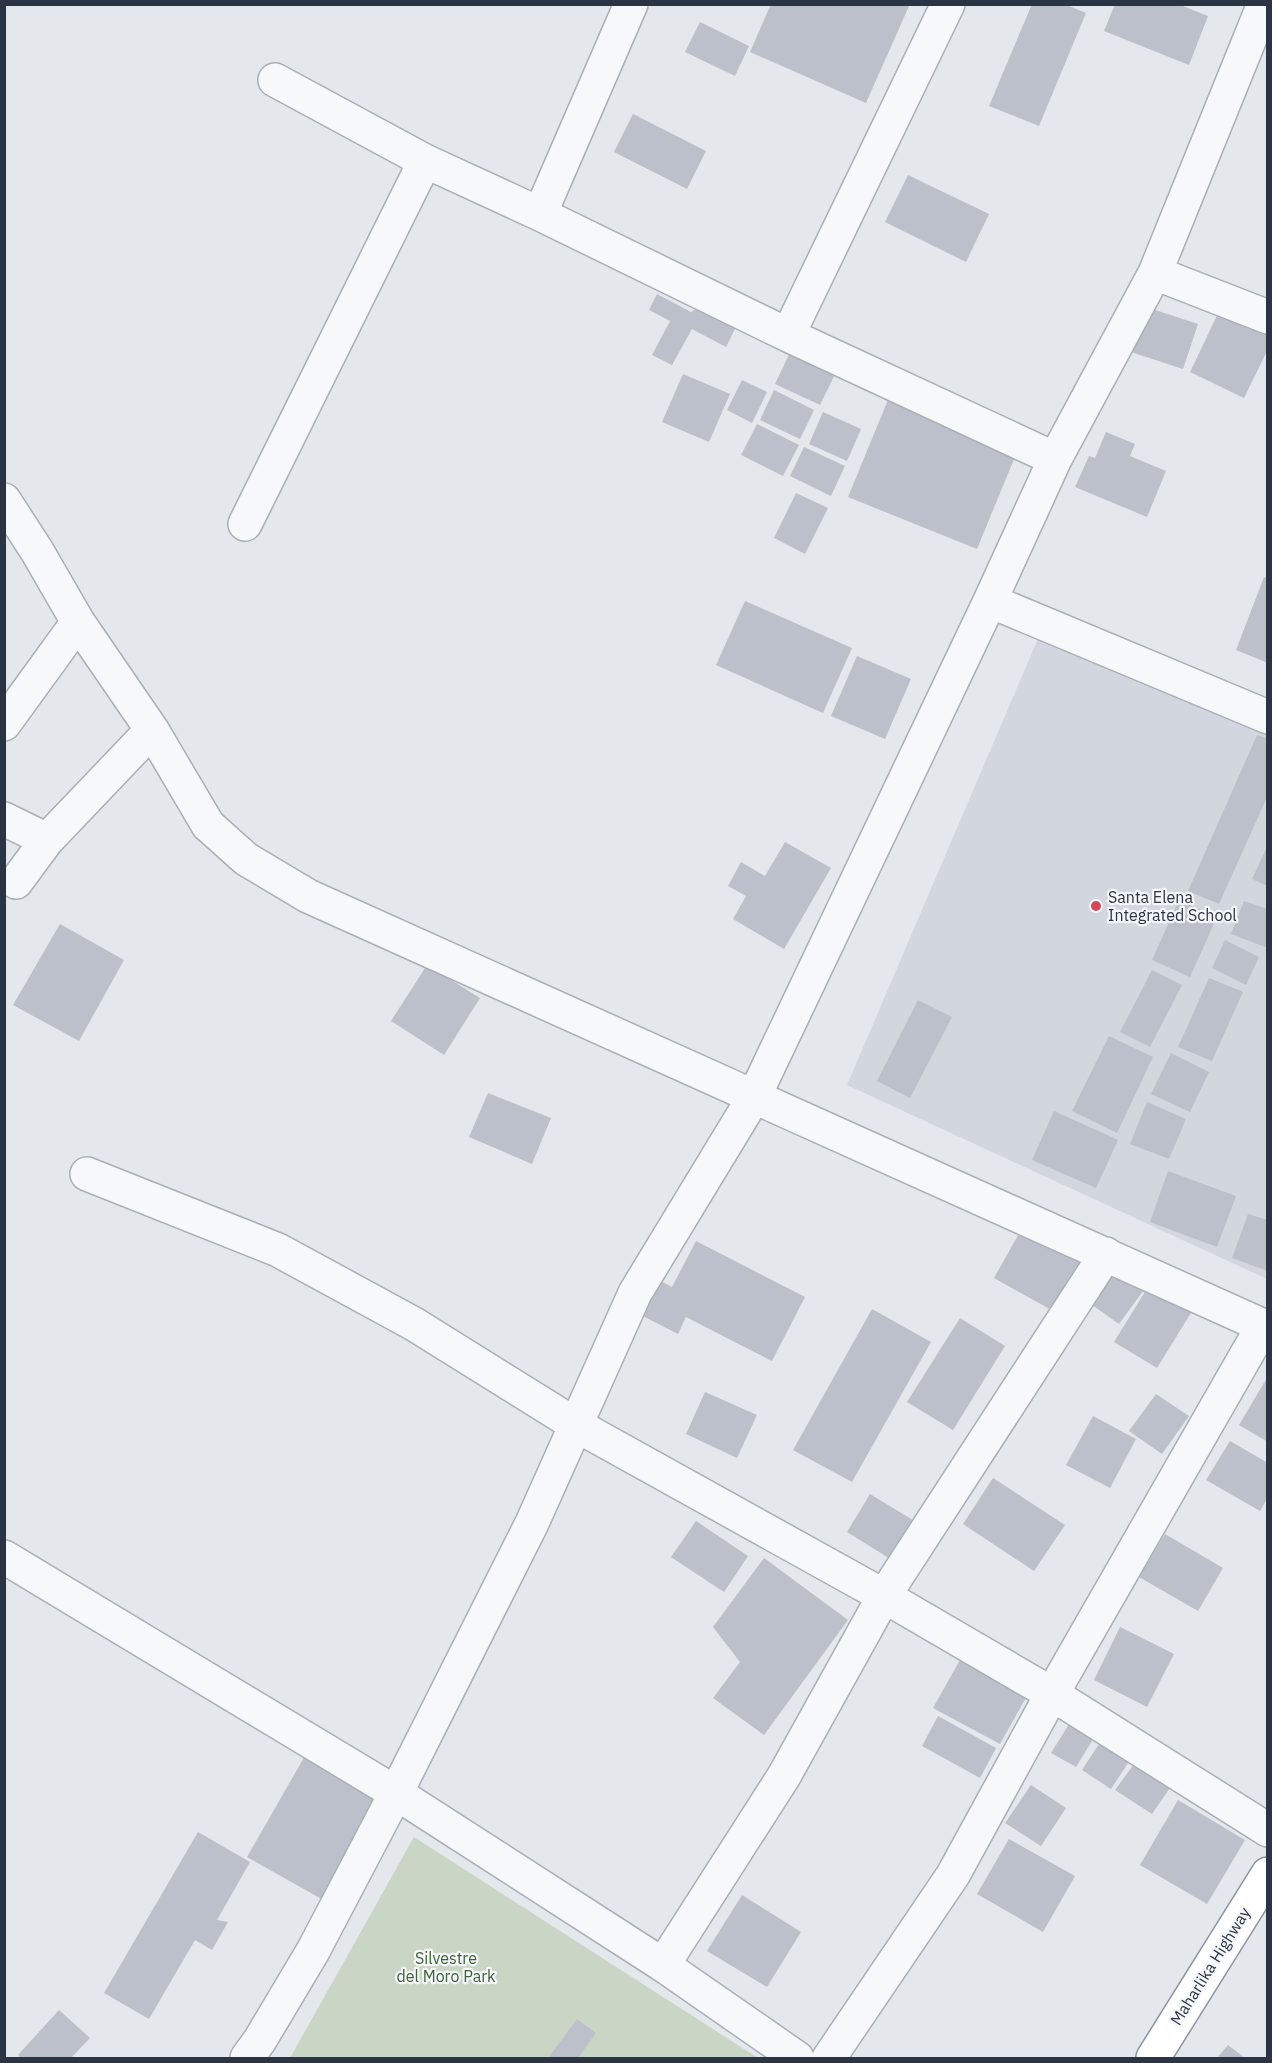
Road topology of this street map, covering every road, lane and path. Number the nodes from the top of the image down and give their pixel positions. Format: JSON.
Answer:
{"nodes":[{"id":1,"x":631,"y":4,"type":"edge"},
{"id":2,"x":948,"y":4,"type":"edge"},
{"id":3,"x":1264,"y":4,"type":"edge"},
{"id":4,"x":274,"y":80,"type":"dead end"},
{"id":5,"x":425,"y":161,"type":"junction"},
{"id":6,"x":540,"y":214,"type":"junction"},
{"id":7,"x":1155,"y":273,"type":"junction"},
{"id":8,"x":1268,"y":317,"type":"edge"},
{"id":9,"x":788,"y":335,"type":"junction"},
{"id":10,"x":1055,"y":459,"type":"junction"},
{"id":11,"x":4,"y":500,"type":"edge"},
{"id":12,"x":245,"y":524,"type":"dead end"},
{"id":13,"x":990,"y":601,"type":"junction"},
{"id":14,"x":78,"y":622,"type":"junction"},
{"id":15,"x":1268,"y":717,"type":"edge"},
{"id":16,"x":4,"y":724,"type":"edge"},
{"id":17,"x":152,"y":730,"type":"junction"},
{"id":18,"x":4,"y":819,"type":"edge"},
{"id":19,"x":46,"y":840,"type":"junction"},
{"id":20,"x":16,"y":882,"type":"dead end"},
{"id":21,"x":754,"y":1097,"type":"junction"},
{"id":22,"x":87,"y":1174,"type":"dead end"},
{"id":23,"x":1106,"y":1254,"type":"junction"},
{"id":24,"x":1265,"y":1327,"type":"edge"},
{"id":25,"x":576,"y":1425,"type":"junction"},
{"id":26,"x":4,"y":1557,"type":"edge"},
{"id":27,"x":884,"y":1596,"type":"junction"},
{"id":28,"x":1052,"y":1694,"type":"junction"},
{"id":29,"x":396,"y":1793,"type":"junction"},
{"id":30,"x":1268,"y":1830,"type":"edge"},
{"id":31,"x":1268,"y":1874,"type":"edge"},
{"id":32,"x":663,"y":1965,"type":"junction"},
{"id":33,"x":246,"y":2058,"type":"edge"},
{"id":34,"x":797,"y":2058,"type":"edge"},
{"id":35,"x":829,"y":2058,"type":"edge"},
{"id":36,"x":1153,"y":2058,"type":"edge"}],
"edges":[{"from":1,"to":6,"type":"street"},
{"from":2,"to":9,"type":"street"},
{"from":3,"to":7,"type":"street"},
{"from":4,"to":5,"type":"street"},
{"from":5,"to":6,"type":"street"},
{"from":5,"to":12,"type":"street"},
{"from":6,"to":9,"type":"street"},
{"from":7,"to":8,"type":"street"},
{"from":7,"to":10,"type":"street"},
{"from":9,"to":10,"type":"street"},
{"from":10,"to":13,"type":"street"},
{"from":11,"to":14,"type":"street"},
{"from":13,"to":15,"type":"street"},
{"from":13,"to":21,"type":"street"},
{"from":14,"to":16,"type":"street"},
{"from":14,"to":17,"type":"street"},
{"from":17,"to":19,"type":"street"},
{"from":17,"to":21,"type":"street"},
{"from":18,"to":19,"type":"street"},
{"from":19,"to":20,"type":"street"},
{"from":21,"to":23,"type":"street"},
{"from":21,"to":25,"type":"street"},
{"from":22,"to":25,"type":"street"},
{"from":23,"to":24,"type":"street"},
{"from":23,"to":27,"type":"street"},
{"from":24,"to":28,"type":"street"},
{"from":25,"to":27,"type":"street"},
{"from":25,"to":29,"type":"street"},
{"from":26,"to":29,"type":"street"},
{"from":27,"to":28,"type":"street"},
{"from":27,"to":32,"type":"street"},
{"from":28,"to":30,"type":"street"},
{"from":28,"to":35,"type":"street"},
{"from":29,"to":32,"type":"street"},
{"from":29,"to":33,"type":"street"},
{"from":31,"to":36,"type":"highway","name":"Maharlika Highway"},
{"from":32,"to":34,"type":"street"}]}
